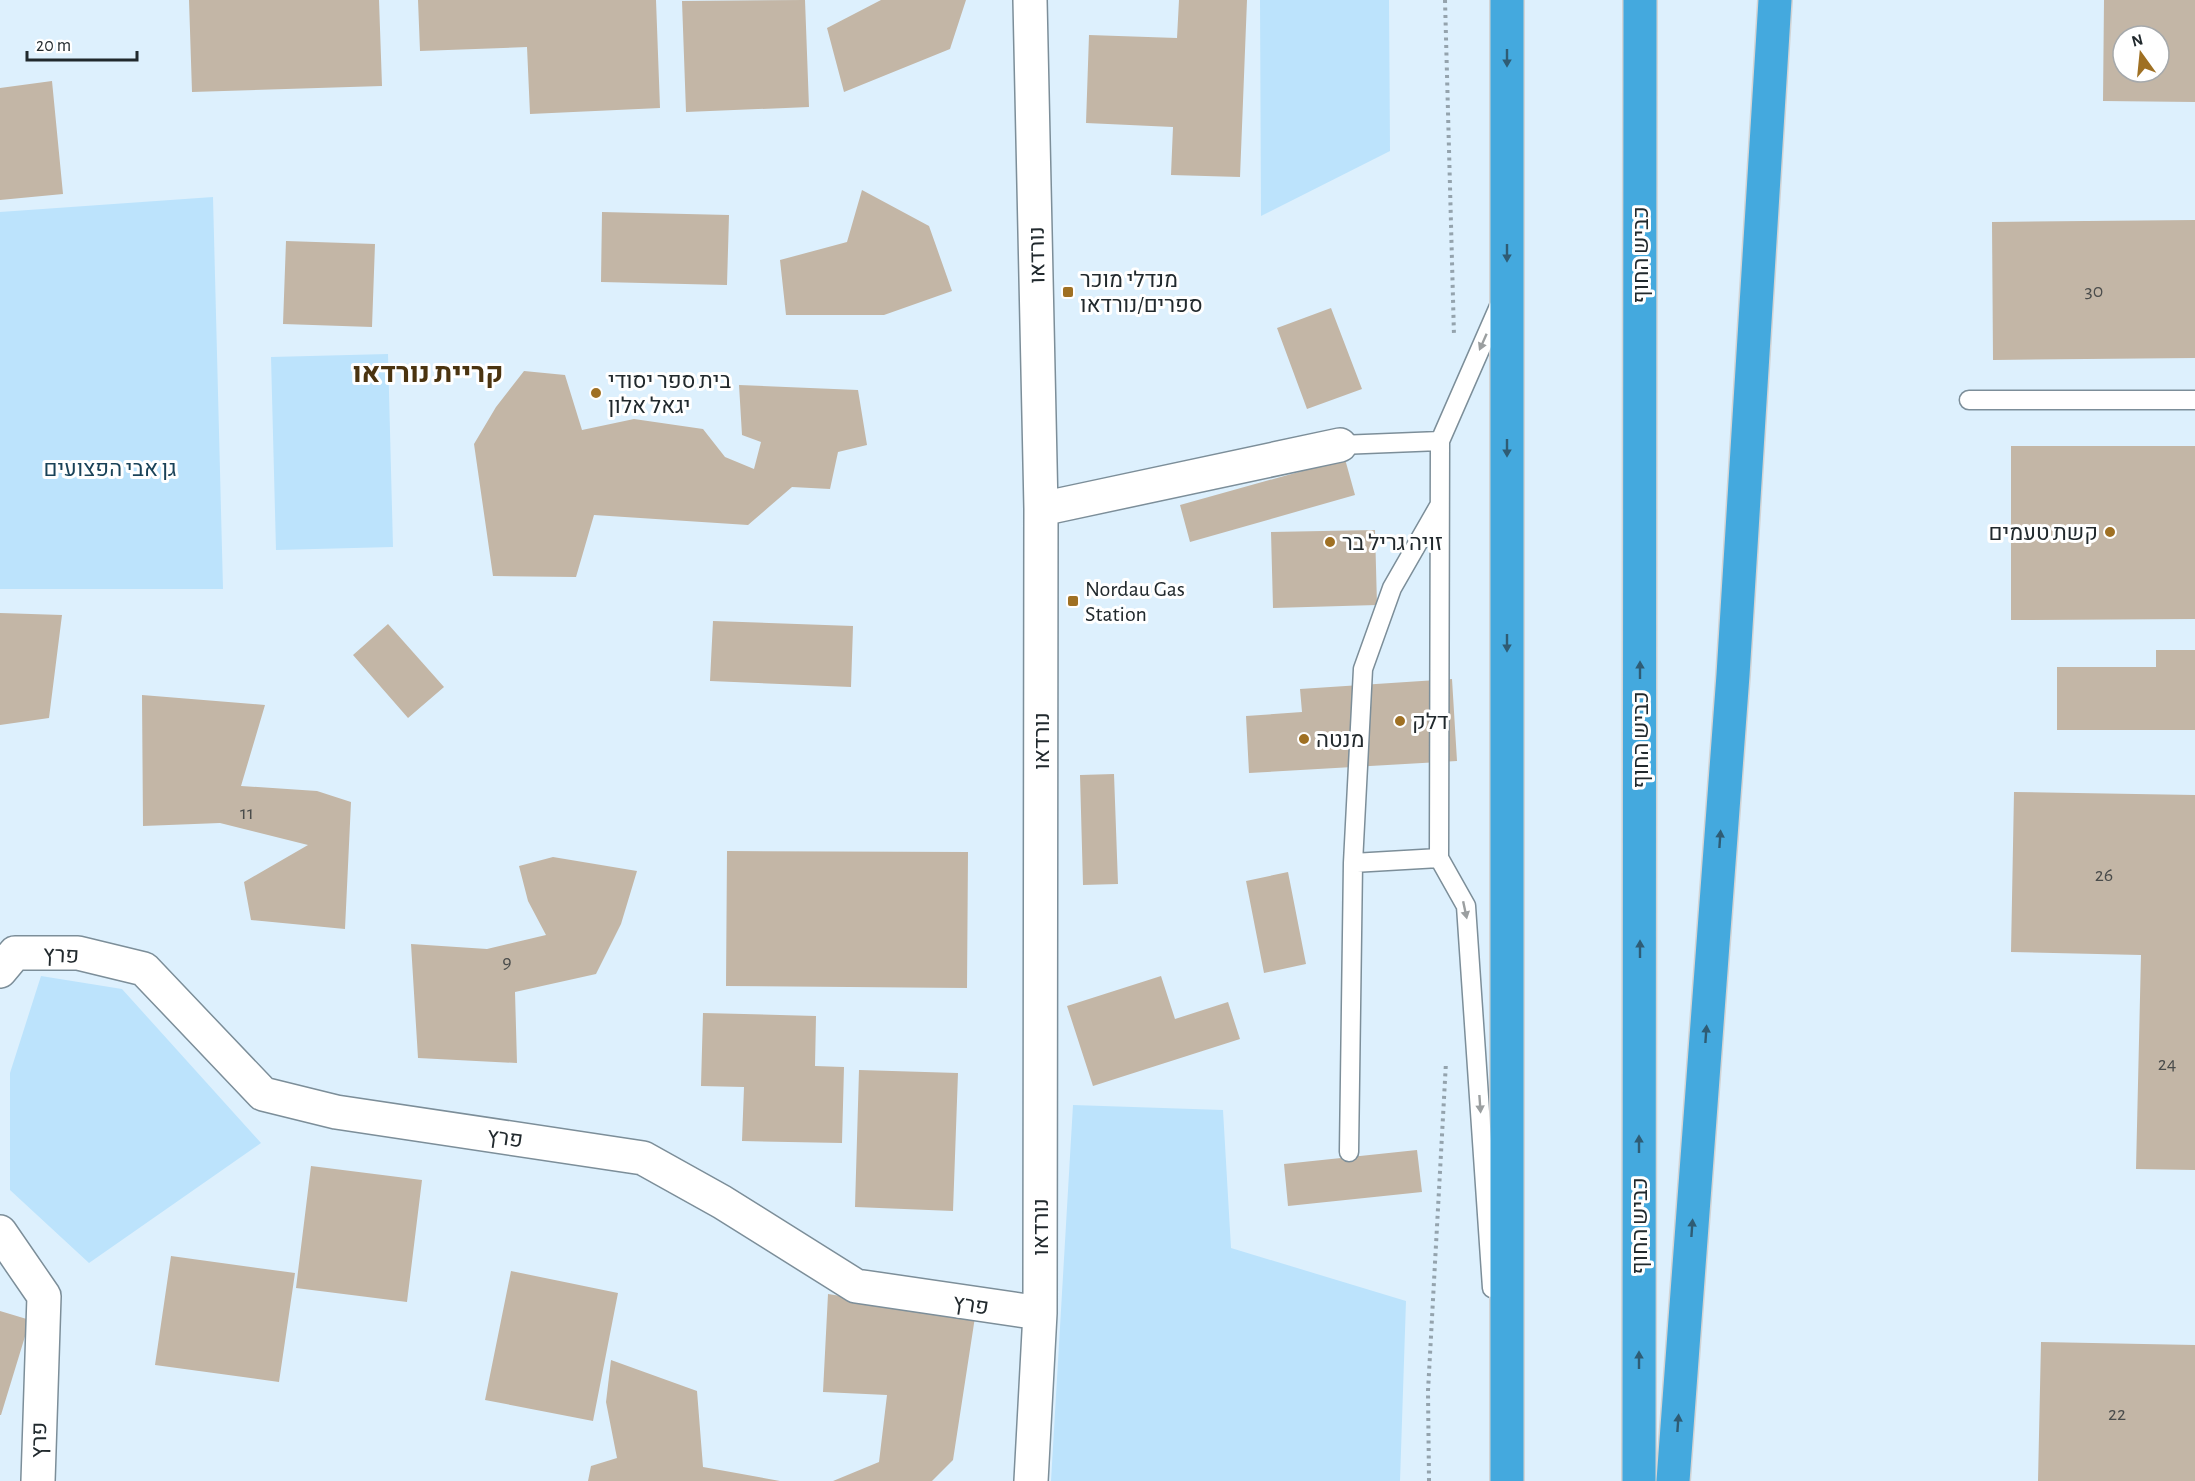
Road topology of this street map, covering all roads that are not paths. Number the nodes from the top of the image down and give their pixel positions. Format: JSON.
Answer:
{"nodes":[{"id":1,"x":1030,"y":0,"type":"edge"},
{"id":2,"x":1507,"y":0,"type":"edge"},
{"id":3,"x":1640,"y":0,"type":"edge"},
{"id":4,"x":1775,"y":0,"type":"edge"},
{"id":5,"x":1507,"y":289,"type":"junction"},
{"id":6,"x":1969,"y":400,"type":"dead end"},
{"id":7,"x":2195,"y":400,"type":"edge"},
{"id":8,"x":1440,"y":441,"type":"junction"},
{"id":9,"x":1340,"y":445,"type":"joint"},
{"id":10,"x":1440,"y":504,"type":"junction"},
{"id":11,"x":1041,"y":509,"type":"junction"},
{"id":12,"x":1439,"y":858,"type":"junction"},
{"id":13,"x":1353,"y":862,"type":"junction"},
{"id":14,"x":0,"y":971,"type":"edge"},
{"id":15,"x":1349,"y":1152,"type":"dead end"},
{"id":16,"x":0,"y":1232,"type":"edge"},
{"id":17,"x":1040,"y":1313,"type":"junction"},
{"id":18,"x":38,"y":1481,"type":"edge"},
{"id":19,"x":1031,"y":1481,"type":"edge"},
{"id":20,"x":1506,"y":1481,"type":"edge"},
{"id":21,"x":1639,"y":1481,"type":"edge"},
{"id":22,"x":1673,"y":1481,"type":"edge"}],
"edges":[{"from":1,"to":11,"type":"street","name":"נורדאו"},
{"from":2,"to":5,"type":"highway","one_way":true},
{"from":21,"to":3,"type":"highway","name":"כביש החוף","one_way":true},
{"from":22,"to":4,"type":"highway","one_way":true},
{"from":5,"to":8,"type":"lane","one_way":true},
{"from":5,"to":20,"type":"highway","one_way":true},
{"from":6,"to":7,"type":"lane"},
{"from":8,"to":9,"type":"lane"},
{"from":8,"to":10,"type":"lane"},
{"from":9,"to":11,"type":"street"},
{"from":10,"to":12,"type":"lane"},
{"from":10,"to":13,"type":"lane"},
{"from":11,"to":17,"type":"street","name":"נורדאו"},
{"from":12,"to":13,"type":"lane"},
{"from":12,"to":20,"type":"lane","one_way":true},
{"from":13,"to":15,"type":"lane"},
{"from":14,"to":17,"type":"street","name":"פרץ"},
{"from":16,"to":18,"type":"street","name":"פרץ"},
{"from":17,"to":19,"type":"street","name":"נורדאו"}]}
